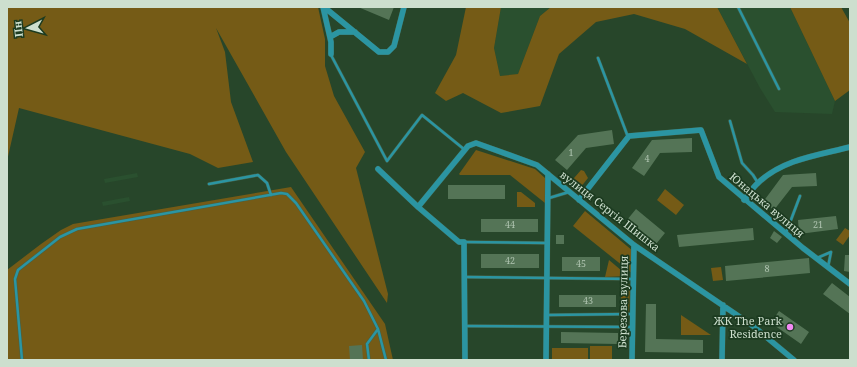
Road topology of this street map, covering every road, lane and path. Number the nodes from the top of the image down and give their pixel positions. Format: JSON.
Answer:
{"nodes":[{"id":1,"x":324,"y":7,"type":"edge"},
{"id":2,"x":404,"y":7,"type":"edge"},
{"id":3,"x":738,"y":7,"type":"edge"},
{"id":4,"x":355,"y":32,"type":"junction"},
{"id":5,"x":330,"y":37,"type":"junction"},
{"id":6,"x":331,"y":54,"type":"joint"},
{"id":7,"x":598,"y":58,"type":"dead end"},
{"id":8,"x":779,"y":89,"type":"dead end"},
{"id":9,"x":730,"y":121,"type":"dead end"},
{"id":10,"x":628,"y":137,"type":"junction"},
{"id":11,"x":850,"y":147,"type":"edge"},
{"id":12,"x":465,"y":150,"type":"junction"},
{"id":13,"x":378,"y":169,"type":"dead end"},
{"id":14,"x":548,"y":174,"type":"junction"},
{"id":15,"x":758,"y":183,"type":"junction"},
{"id":16,"x":209,"y":184,"type":"dead end"},
{"id":17,"x":569,"y":191,"type":"junction"},
{"id":18,"x":271,"y":195,"type":"junction"},
{"id":19,"x":800,"y":196,"type":"dead end"},
{"id":20,"x":548,"y":198,"type":"junction"},
{"id":21,"x":579,"y":200,"type":"junction"},
{"id":22,"x":744,"y":200,"type":"junction"},
{"id":23,"x":418,"y":207,"type":"junction"},
{"id":24,"x":786,"y":233,"type":"junction"},
{"id":25,"x":464,"y":242,"type":"junction"},
{"id":26,"x":548,"y":243,"type":"junction"},
{"id":27,"x":634,"y":245,"type":"junction"},
{"id":28,"x":816,"y":258,"type":"junction"},
{"id":29,"x":828,"y":267,"type":"junction"},
{"id":30,"x":465,"y":277,"type":"junction"},
{"id":31,"x":547,"y":278,"type":"junction"},
{"id":32,"x":634,"y":279,"type":"junction"},
{"id":33,"x":850,"y":284,"type":"edge"},
{"id":34,"x":722,"y":305,"type":"junction"},
{"id":35,"x":633,"y":314,"type":"junction"},
{"id":36,"x":547,"y":315,"type":"junction"},
{"id":37,"x":465,"y":326,"type":"junction"},
{"id":38,"x":547,"y":327,"type":"junction"},
{"id":39,"x":633,"y":327,"type":"junction"},
{"id":40,"x":378,"y":329,"type":"junction"},
{"id":41,"x":22,"y":360,"type":"edge"},
{"id":42,"x":369,"y":360,"type":"edge"},
{"id":43,"x":386,"y":360,"type":"edge"},
{"id":44,"x":465,"y":360,"type":"edge"},
{"id":45,"x":546,"y":360,"type":"edge"},
{"id":46,"x":632,"y":360,"type":"edge"},
{"id":47,"x":722,"y":360,"type":"edge"},
{"id":48,"x":794,"y":360,"type":"edge"}],
"edges":[{"from":1,"to":4,"type":"street"},
{"from":1,"to":5,"type":"street"},
{"from":2,"to":4,"type":"street"},
{"from":3,"to":8,"type":"lane"},
{"from":4,"to":5,"type":"street"},
{"from":5,"to":6,"type":"street"},
{"from":6,"to":12,"type":"lane"},
{"from":7,"to":10,"type":"lane"},
{"from":9,"to":15,"type":"lane"},
{"from":10,"to":21,"type":"street"},
{"from":10,"to":22,"type":"street","name":"Юнацька вулиця"},
{"from":11,"to":15,"type":"street"},
{"from":12,"to":14,"type":"street","name":"вулиця Сергія Шишка"},
{"from":12,"to":23,"type":"street"},
{"from":13,"to":23,"type":"street"},
{"from":14,"to":17,"type":"street","name":"вулиця Сергія Шишка"},
{"from":14,"to":20,"type":"street"},
{"from":15,"to":22,"type":"street"},
{"from":16,"to":18,"type":"lane"},
{"from":17,"to":20,"type":"lane"},
{"from":17,"to":21,"type":"street","name":"вулиця Сергія Шишка"},
{"from":18,"to":40,"type":"lane"},
{"from":18,"to":41,"type":"lane"},
{"from":19,"to":24,"type":"lane"},
{"from":20,"to":26,"type":"street"},
{"from":21,"to":27,"type":"street","name":"вулиця Сергія Шишка"},
{"from":22,"to":24,"type":"street","name":"Юнацька вулиця"},
{"from":23,"to":25,"type":"street"},
{"from":24,"to":28,"type":"street","name":"Юнацька вулиця"},
{"from":25,"to":26,"type":"lane"},
{"from":25,"to":30,"type":"street"},
{"from":26,"to":31,"type":"street"},
{"from":27,"to":32,"type":"street","name":"Березова вулиця"},
{"from":27,"to":34,"type":"street","name":"вулиця Сергія Шишка"},
{"from":28,"to":29,"type":"street","name":"Юнацька вулиця"},
{"from":28,"to":29,"type":"lane"},
{"from":29,"to":33,"type":"street","name":"Юнацька вулиця"},
{"from":30,"to":31,"type":"lane"},
{"from":30,"to":37,"type":"street"},
{"from":31,"to":32,"type":"lane"},
{"from":31,"to":36,"type":"street"},
{"from":32,"to":35,"type":"street","name":"Березова вулиця"},
{"from":34,"to":47,"type":"street"},
{"from":34,"to":48,"type":"street","name":"вулиця Сергія Шишка"},
{"from":35,"to":36,"type":"lane"},
{"from":35,"to":39,"type":"street","name":"Березова вулиця"},
{"from":36,"to":38,"type":"street"},
{"from":37,"to":38,"type":"lane"},
{"from":37,"to":44,"type":"street"},
{"from":38,"to":39,"type":"lane"},
{"from":38,"to":45,"type":"street"},
{"from":39,"to":46,"type":"street","name":"Березова вулиця"},
{"from":40,"to":42,"type":"lane"},
{"from":40,"to":43,"type":"lane"}]}
